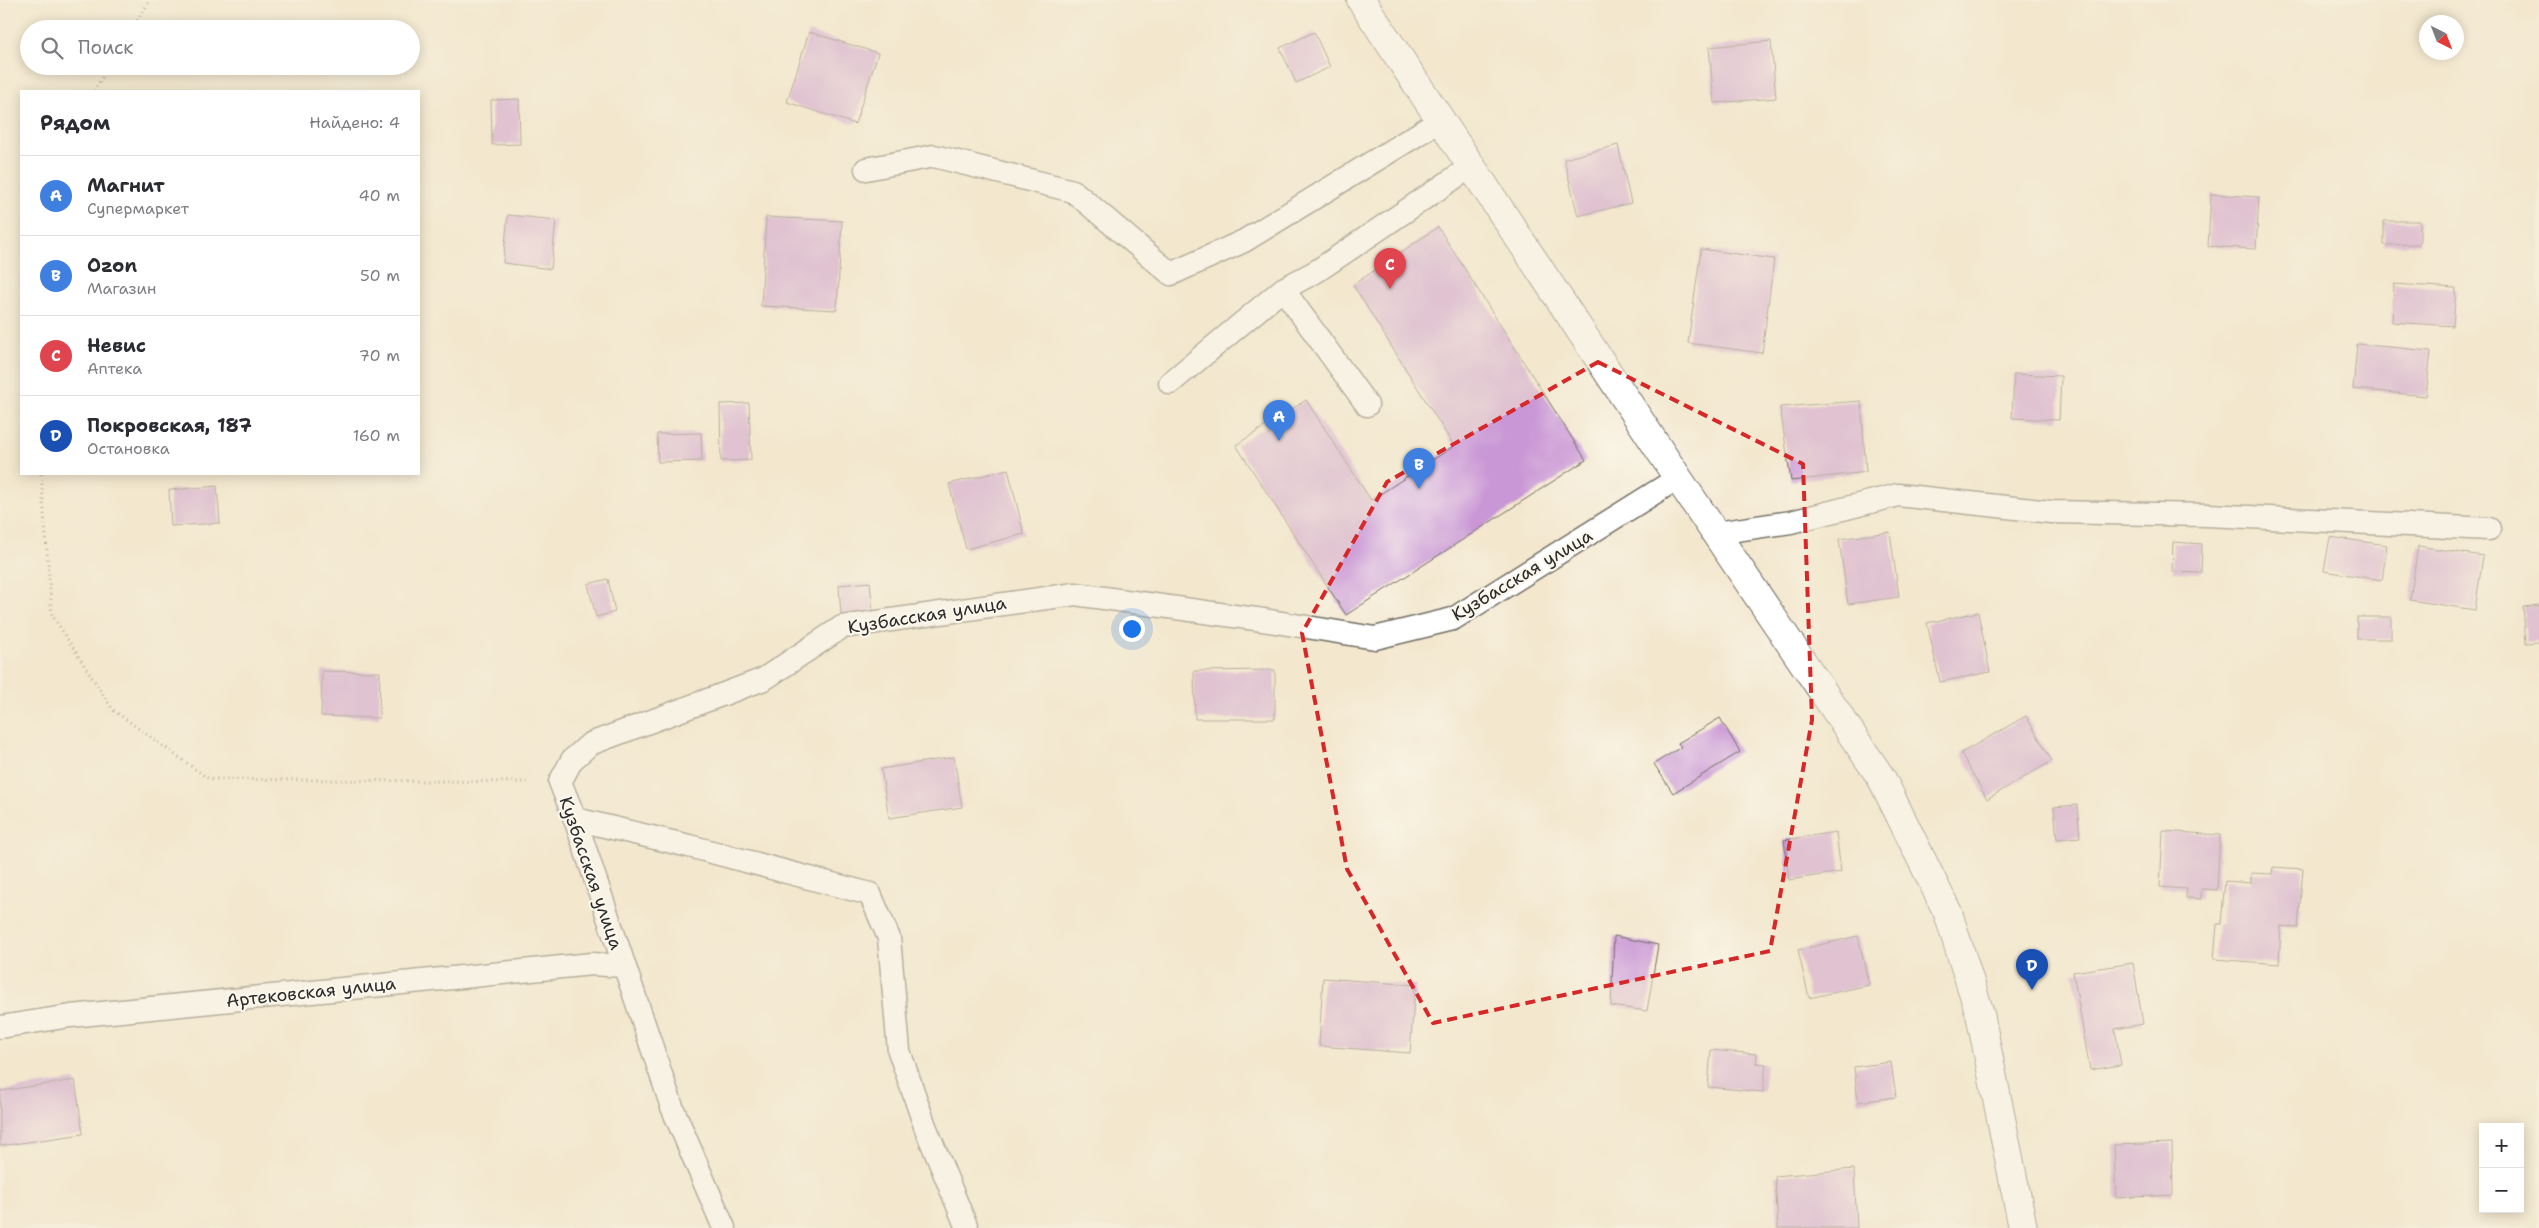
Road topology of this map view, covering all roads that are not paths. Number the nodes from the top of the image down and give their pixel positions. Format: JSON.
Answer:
{"nodes":[{"id":1,"x":1361,"y":0,"type":"edge"},
{"id":2,"x":1441,"y":120,"type":"junction"},
{"id":3,"x":1472,"y":166,"type":"junction"},
{"id":4,"x":866,"y":169,"type":"dead end"},
{"id":5,"x":1283,"y":289,"type":"junction"},
{"id":6,"x":1170,"y":383,"type":"dead end"},
{"id":7,"x":1367,"y":405,"type":"dead end"},
{"id":8,"x":1678,"y":478,"type":"junction"},
{"id":9,"x":2489,"y":529,"type":"dead end"},
{"id":10,"x":1716,"y":533,"type":"junction"},
{"id":11,"x":575,"y":819,"type":"junction"},
{"id":12,"x":623,"y":966,"type":"junction"},
{"id":13,"x":0,"y":1027,"type":"edge"},
{"id":14,"x":724,"y":1228,"type":"edge"},
{"id":15,"x":967,"y":1228,"type":"edge"},
{"id":16,"x":2023,"y":1228,"type":"edge"}],
"edges":[{"from":1,"to":2,"type":"main road"},
{"from":2,"to":3,"type":"main road"},
{"from":2,"to":4,"type":"lane"},
{"from":3,"to":5,"type":"lane"},
{"from":3,"to":8,"type":"main road"},
{"from":5,"to":6,"type":"lane"},
{"from":5,"to":7,"type":"lane"},
{"from":8,"to":10,"type":"main road"},
{"from":8,"to":11,"type":"lane","name":"Кузбасская улица"},
{"from":9,"to":10,"type":"lane"},
{"from":10,"to":16,"type":"main road"},
{"from":11,"to":12,"type":"lane","name":"Кузбасская улица"},
{"from":11,"to":15,"type":"lane"},
{"from":12,"to":13,"type":"lane","name":"Артековская улица"},
{"from":12,"to":14,"type":"lane","name":"Кузбасская улица"}]}
